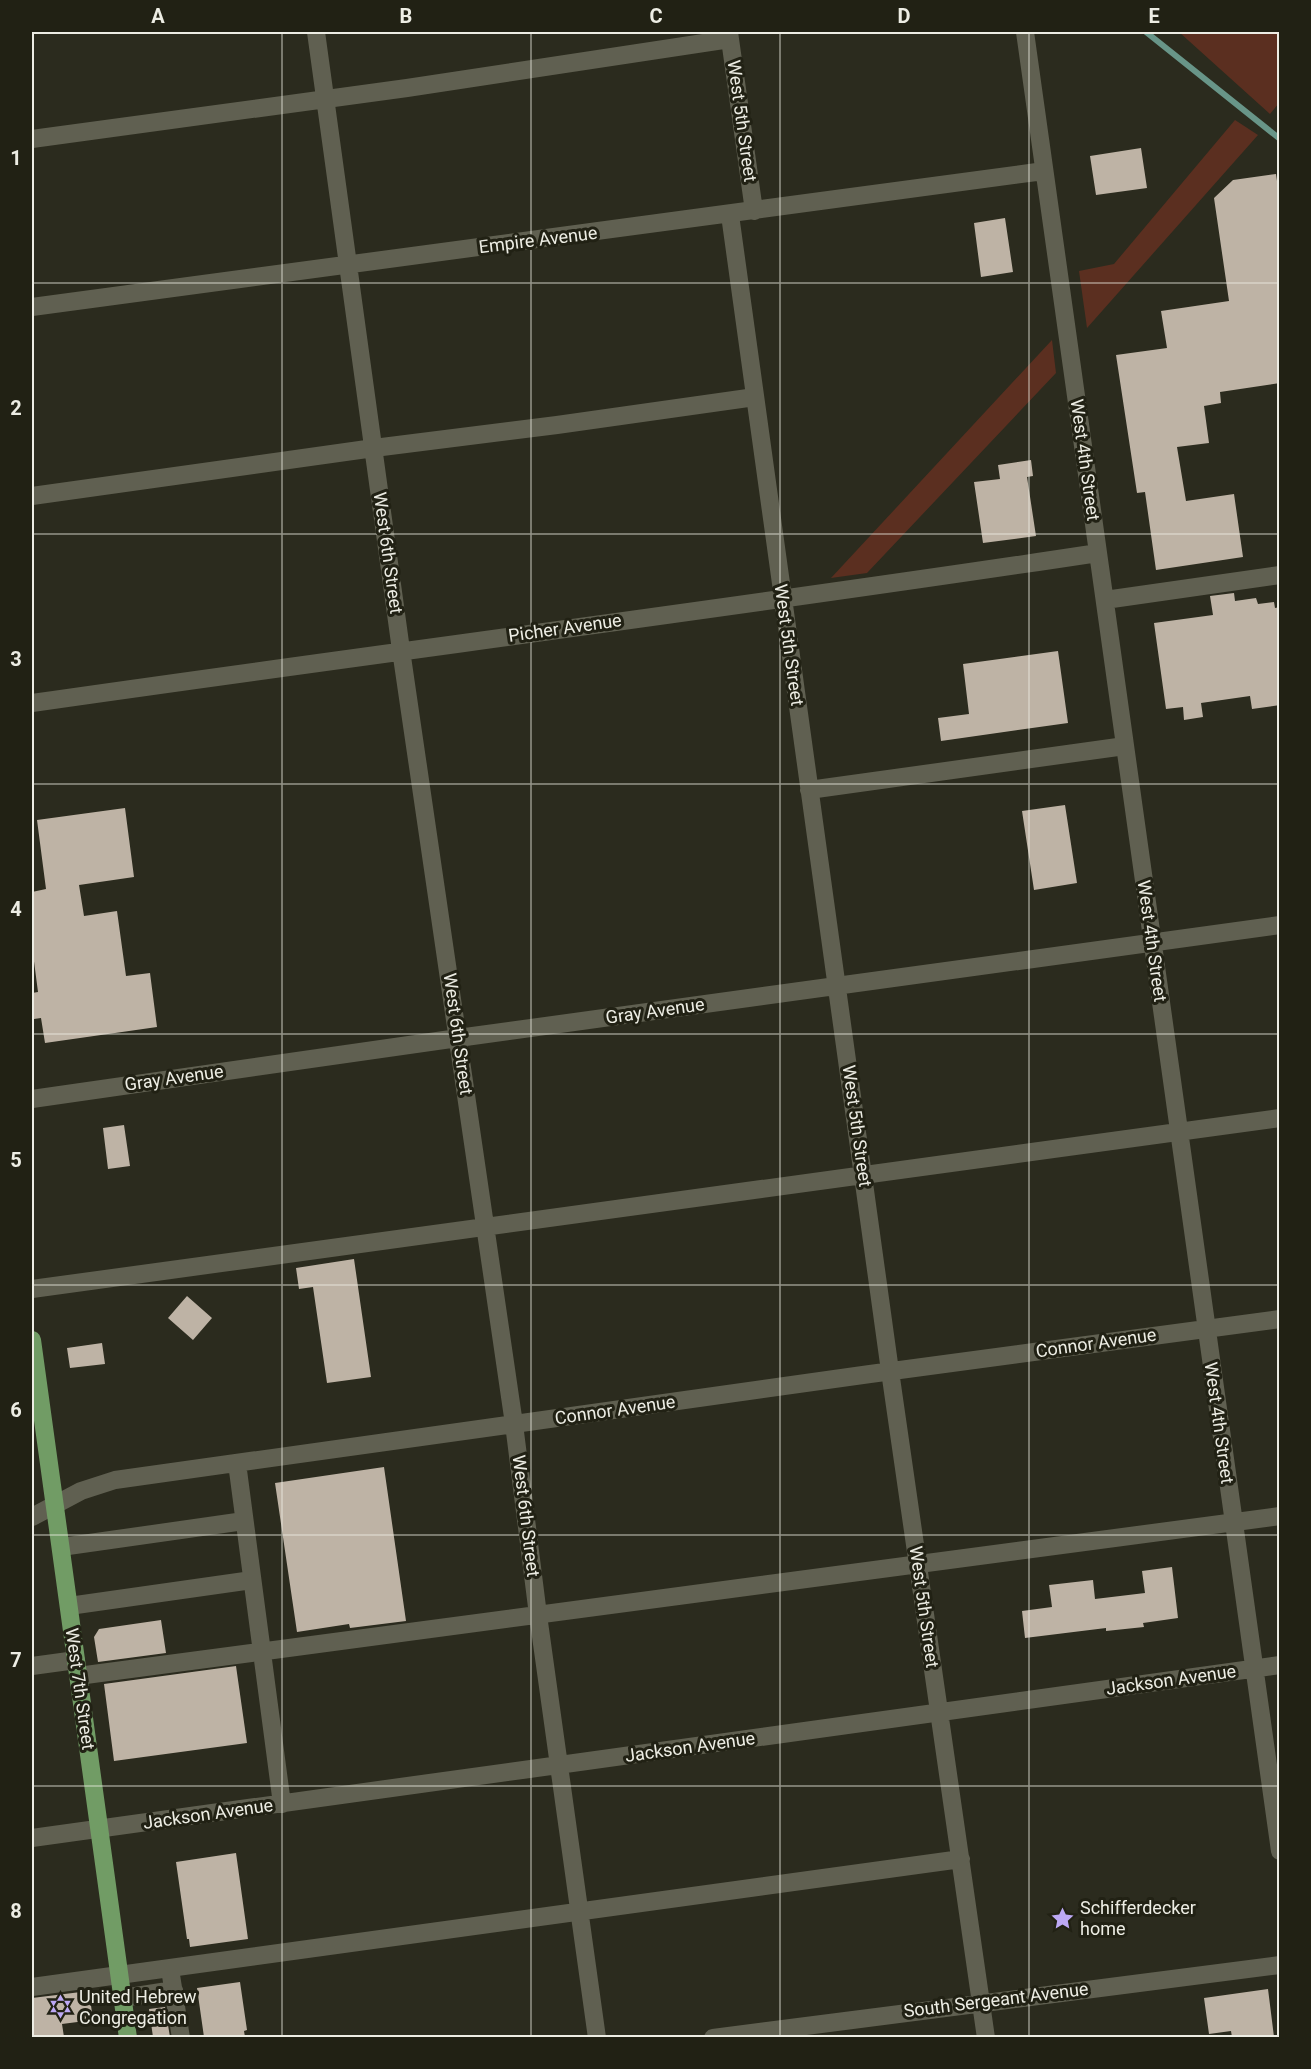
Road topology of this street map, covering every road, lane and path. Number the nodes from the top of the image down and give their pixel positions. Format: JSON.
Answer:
{"nodes":[{"id":1,"x":316,"y":32,"type":"edge"},
{"id":2,"x":1025,"y":32,"type":"edge"},
{"id":3,"x":730,"y":35,"type":"edge"},
{"id":4,"x":326,"y":99,"type":"junction"},
{"id":5,"x":32,"y":139,"type":"edge"},
{"id":6,"x":1044,"y":171,"type":"junction"},
{"id":7,"x":754,"y":211,"type":"junction"},
{"id":8,"x":730,"y":215,"type":"junction"},
{"id":9,"x":350,"y":264,"type":"junction"},
{"id":10,"x":32,"y":307,"type":"edge"},
{"id":11,"x":755,"y":397,"type":"junction"},
{"id":12,"x":374,"y":447,"type":"junction"},
{"id":13,"x":32,"y":496,"type":"edge"},
{"id":14,"x":1098,"y":552,"type":"junction"},
{"id":15,"x":1280,"y":575,"type":"edge"},
{"id":16,"x":783,"y":599,"type":"junction"},
{"id":17,"x":1105,"y":600,"type":"junction"},
{"id":18,"x":401,"y":650,"type":"junction"},
{"id":19,"x":32,"y":703,"type":"edge"},
{"id":20,"x":1125,"y":746,"type":"junction"},
{"id":21,"x":809,"y":790,"type":"junction"},
{"id":22,"x":1280,"y":925,"type":"edge"},
{"id":23,"x":1152,"y":943,"type":"junction"},
{"id":24,"x":838,"y":986,"type":"junction"},
{"id":25,"x":458,"y":1038,"type":"junction"},
{"id":26,"x":32,"y":1099,"type":"edge"},
{"id":27,"x":1280,"y":1119,"type":"edge"},
{"id":28,"x":1179,"y":1132,"type":"junction"},
{"id":29,"x":863,"y":1175,"type":"junction"},
{"id":30,"x":484,"y":1227,"type":"junction"},
{"id":31,"x":32,"y":1288,"type":"edge"},
{"id":32,"x":1280,"y":1319,"type":"edge"},
{"id":33,"x":1206,"y":1328,"type":"junction"},
{"id":34,"x":32,"y":1340,"type":"edge"},
{"id":35,"x":890,"y":1371,"type":"junction"},
{"id":36,"x":34,"y":1373,"type":"edge"},
{"id":37,"x":514,"y":1424,"type":"junction"},
{"id":38,"x":237,"y":1462,"type":"junction"},
{"id":39,"x":55,"y":1506,"type":"junction"},
{"id":40,"x":1280,"y":1516,"type":"edge"},
{"id":41,"x":32,"y":1517,"type":"edge"},
{"id":42,"x":244,"y":1521,"type":"junction"},
{"id":43,"x":1233,"y":1522,"type":"junction"},
{"id":44,"x":61,"y":1547,"type":"junction"},
{"id":45,"x":918,"y":1564,"type":"junction"},
{"id":46,"x":252,"y":1580,"type":"junction"},
{"id":47,"x":69,"y":1606,"type":"junction"},
{"id":48,"x":538,"y":1615,"type":"junction"},
{"id":49,"x":262,"y":1651,"type":"junction"},
{"id":50,"x":1280,"y":1665,"type":"edge"},
{"id":51,"x":32,"y":1666,"type":"edge"},
{"id":52,"x":77,"y":1668,"type":"junction"},
{"id":53,"x":1254,"y":1668,"type":"junction"},
{"id":54,"x":939,"y":1712,"type":"junction"},
{"id":55,"x":560,"y":1766,"type":"junction"},
{"id":56,"x":282,"y":1804,"type":"junction"},
{"id":57,"x":1277,"y":1811,"type":"edge"},
{"id":58,"x":99,"y":1829,"type":"junction"},
{"id":59,"x":32,"y":1838,"type":"edge"},
{"id":60,"x":1280,"y":1851,"type":"edge"},
{"id":61,"x":961,"y":1859,"type":"junction"},
{"id":62,"x":580,"y":1910,"type":"junction"},
{"id":63,"x":1280,"y":1965,"type":"edge"},
{"id":64,"x":170,"y":1969,"type":"junction"},
{"id":65,"x":120,"y":1976,"type":"junction"},
{"id":66,"x":32,"y":1988,"type":"edge"},
{"id":67,"x":174,"y":1990,"type":"junction"},
{"id":68,"x":123,"y":1998,"type":"junction"},
{"id":69,"x":981,"y":2002,"type":"junction"},
{"id":70,"x":128,"y":2037,"type":"edge"},
{"id":71,"x":181,"y":2037,"type":"edge"},
{"id":72,"x":597,"y":2037,"type":"edge"},
{"id":73,"x":713,"y":2037,"type":"edge"},
{"id":74,"x":986,"y":2037,"type":"edge"}],
"edges":[{"from":1,"to":4,"type":"street","name":"West 6th Street"},
{"from":2,"to":6,"type":"street","name":"West 4th Street"},
{"from":3,"to":4,"type":"street"},
{"from":3,"to":7,"type":"street","name":"West 5th Street"},
{"from":4,"to":5,"type":"street"},
{"from":4,"to":9,"type":"street","name":"West 6th Street"},
{"from":6,"to":7,"type":"street","name":"Empire Avenue"},
{"from":6,"to":14,"type":"street","name":"West 4th Street"},
{"from":7,"to":8,"type":"street","name":"Empire Avenue"},
{"from":8,"to":9,"type":"street","name":"Empire Avenue"},
{"from":8,"to":11,"type":"street","name":"West 5th Street"},
{"from":9,"to":10,"type":"street","name":"Empire Avenue"},
{"from":9,"to":12,"type":"street","name":"West 6th Street"},
{"from":11,"to":12,"type":"street"},
{"from":11,"to":16,"type":"street","name":"West 5th Street"},
{"from":12,"to":13,"type":"street"},
{"from":12,"to":18,"type":"street","name":"West 6th Street"},
{"from":14,"to":16,"type":"street","name":"Picher Avenue"},
{"from":14,"to":17,"type":"street","name":"West 4th Street"},
{"from":15,"to":17,"type":"street"},
{"from":16,"to":18,"type":"street","name":"Picher Avenue"},
{"from":16,"to":21,"type":"street","name":"West 5th Street"},
{"from":17,"to":20,"type":"street","name":"West 4th Street"},
{"from":18,"to":19,"type":"street","name":"Picher Avenue"},
{"from":18,"to":25,"type":"street","name":"West 6th Street"},
{"from":20,"to":21,"type":"street"},
{"from":20,"to":23,"type":"street","name":"West 4th Street"},
{"from":21,"to":24,"type":"street","name":"West 5th Street"},
{"from":22,"to":23,"type":"street","name":"Gray Avenue"},
{"from":23,"to":24,"type":"street","name":"Gray Avenue"},
{"from":23,"to":28,"type":"street","name":"West 4th Street"},
{"from":24,"to":25,"type":"street","name":"Gray Avenue"},
{"from":24,"to":29,"type":"street","name":"West 5th Street"},
{"from":25,"to":26,"type":"street","name":"Gray Avenue"},
{"from":25,"to":30,"type":"street","name":"West 6th Street"},
{"from":27,"to":28,"type":"street"},
{"from":28,"to":29,"type":"street"},
{"from":28,"to":33,"type":"street","name":"West 4th Street"},
{"from":29,"to":30,"type":"street"},
{"from":29,"to":35,"type":"street","name":"West 5th Street"},
{"from":30,"to":31,"type":"street"},
{"from":30,"to":37,"type":"street","name":"West 6th Street"},
{"from":32,"to":33,"type":"street","name":"Connor Avenue"},
{"from":33,"to":35,"type":"street","name":"Connor Avenue"},
{"from":33,"to":43,"type":"street","name":"West 4th Street"},
{"from":34,"to":36,"type":"main road","name":"West 7th Street"},
{"from":35,"to":37,"type":"street","name":"Connor Avenue"},
{"from":35,"to":45,"type":"street","name":"West 5th Street"},
{"from":36,"to":39,"type":"main road","name":"West 7th Street"},
{"from":37,"to":38,"type":"street","name":"Connor Avenue"},
{"from":37,"to":48,"type":"street","name":"West 6th Street"},
{"from":38,"to":39,"type":"street","name":"Connor Avenue"},
{"from":38,"to":42,"type":"street"},
{"from":39,"to":41,"type":"street","name":"Connor Avenue"},
{"from":39,"to":44,"type":"main road","name":"West 7th Street"},
{"from":40,"to":43,"type":"street"},
{"from":42,"to":44,"type":"street"},
{"from":42,"to":46,"type":"street"},
{"from":43,"to":45,"type":"street"},
{"from":43,"to":53,"type":"street","name":"West 4th Street"},
{"from":44,"to":47,"type":"main road","name":"West 7th Street"},
{"from":45,"to":48,"type":"street"},
{"from":45,"to":54,"type":"street","name":"West 5th Street"},
{"from":46,"to":47,"type":"street"},
{"from":46,"to":49,"type":"street"},
{"from":47,"to":52,"type":"main road","name":"West 7th Street"},
{"from":48,"to":49,"type":"street"},
{"from":48,"to":55,"type":"street","name":"West 6th Street"},
{"from":49,"to":52,"type":"street"},
{"from":49,"to":56,"type":"street"},
{"from":50,"to":53,"type":"street","name":"Jackson Avenue"},
{"from":51,"to":52,"type":"street"},
{"from":52,"to":58,"type":"main road","name":"West 7th Street"},
{"from":53,"to":54,"type":"street","name":"Jackson Avenue"},
{"from":53,"to":57,"type":"street","name":"West 4th Street"},
{"from":54,"to":55,"type":"street","name":"Jackson Avenue"},
{"from":54,"to":61,"type":"street","name":"West 5th Street"},
{"from":55,"to":56,"type":"street","name":"Jackson Avenue"},
{"from":55,"to":62,"type":"street","name":"West 6th Street"},
{"from":56,"to":58,"type":"street","name":"Jackson Avenue"},
{"from":57,"to":60,"type":"street","name":"West 4th Street"},
{"from":58,"to":59,"type":"street","name":"Jackson Avenue"},
{"from":58,"to":65,"type":"main road","name":"West 7th Street"},
{"from":61,"to":62,"type":"street"},
{"from":61,"to":69,"type":"street","name":"West 5th Street"},
{"from":62,"to":64,"type":"street"},
{"from":62,"to":72,"type":"street","name":"West 6th Street"},
{"from":63,"to":69,"type":"street","name":"South Sergeant Avenue"},
{"from":64,"to":65,"type":"street"},
{"from":64,"to":67,"type":"street"},
{"from":65,"to":66,"type":"street"},
{"from":65,"to":68,"type":"main road","name":"West 7th Street"},
{"from":67,"to":68,"type":"street"},
{"from":67,"to":71,"type":"street"},
{"from":68,"to":70,"type":"main road","name":"West 7th Street"},
{"from":69,"to":73,"type":"street","name":"South Sergeant Avenue"},
{"from":69,"to":74,"type":"street","name":"West 5th Street"}]}
